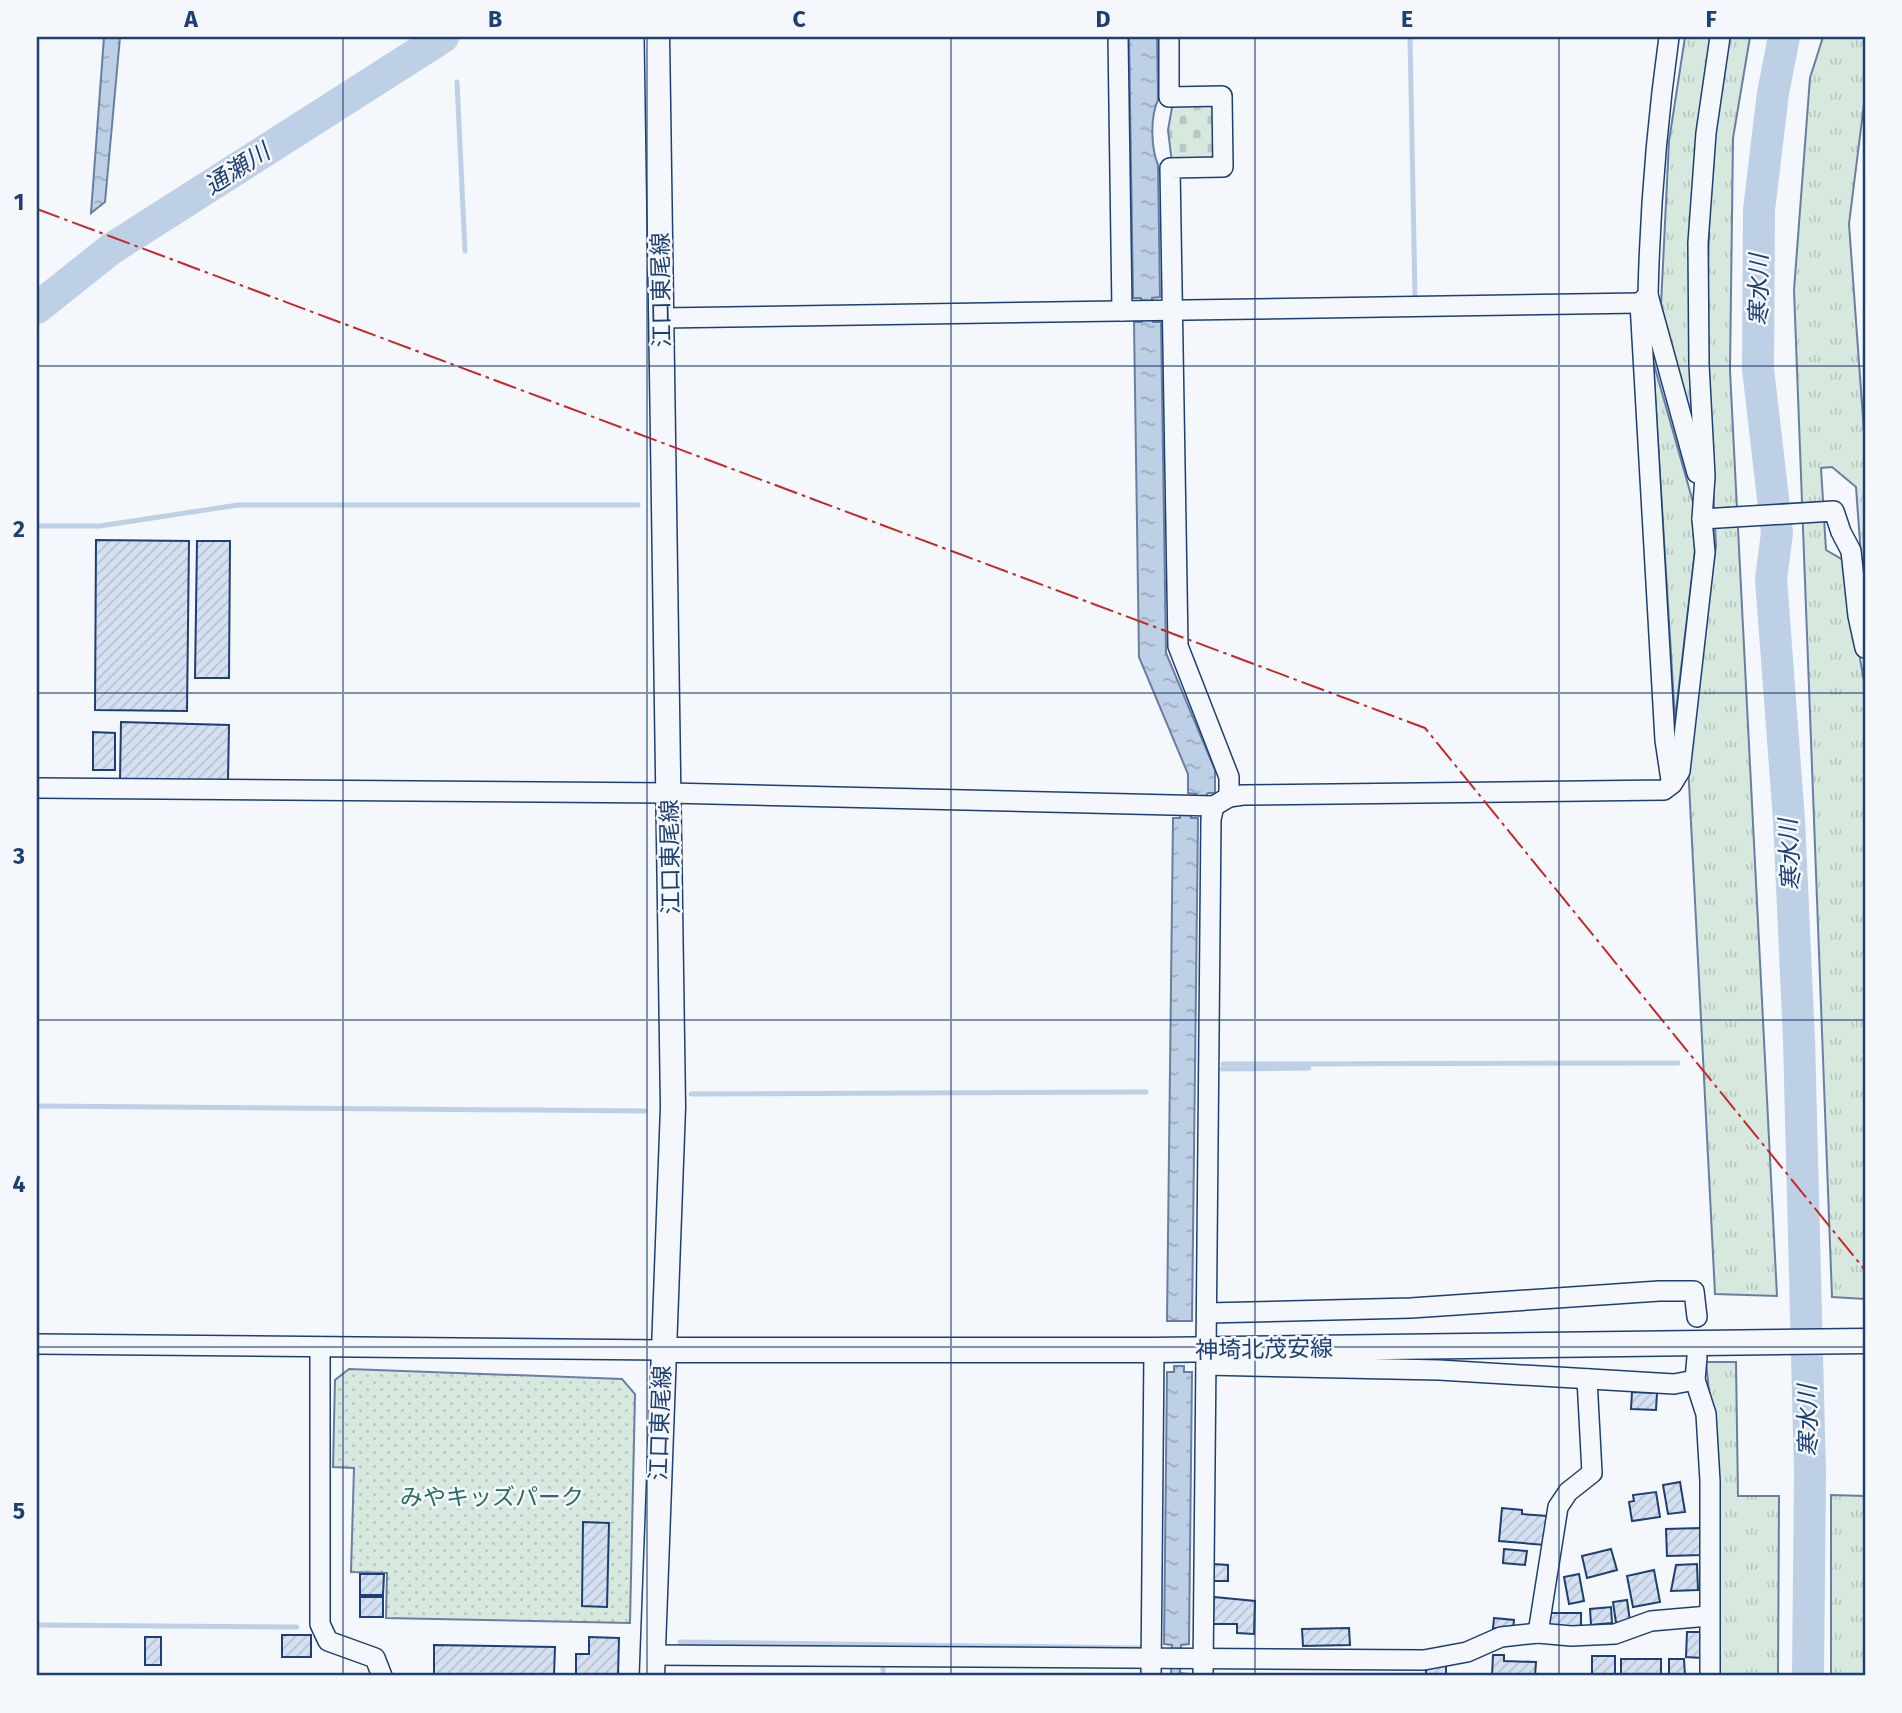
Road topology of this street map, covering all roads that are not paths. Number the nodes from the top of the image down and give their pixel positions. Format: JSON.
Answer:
{"nodes":[{"id":1,"x":657,"y":37,"type":"edge"},
{"id":2,"x":1118,"y":37,"type":"edge"},
{"id":3,"x":1169,"y":37,"type":"edge"},
{"id":4,"x":1669,"y":37,"type":"edge"},
{"id":5,"x":1720,"y":37,"type":"edge"},
{"id":6,"x":1644,"y":299,"type":"junction"},
{"id":7,"x":1147,"y":310,"type":"junction"},
{"id":8,"x":661,"y":318,"type":"junction"},
{"id":9,"x":1703,"y":498,"type":"junction"},
{"id":10,"x":1708,"y":519,"type":"junction"},
{"id":11,"x":1865,"y":648,"type":"edge"},
{"id":12,"x":1672,"y":784,"type":"junction"},
{"id":13,"x":37,"y":788,"type":"edge"},
{"id":14,"x":669,"y":793,"type":"junction"},
{"id":15,"x":1207,"y":804,"type":"junction"},
{"id":16,"x":1207,"y":1313,"type":"junction"},
{"id":17,"x":1697,"y":1317,"type":"dead end"},
{"id":18,"x":1865,"y":1341,"type":"edge"},
{"id":19,"x":37,"y":1344,"type":"edge"},
{"id":20,"x":320,"y":1347,"type":"junction"},
{"id":21,"x":663,"y":1350,"type":"junction"},
{"id":22,"x":1154,"y":1350,"type":"junction"},
{"id":23,"x":1206,"y":1357,"type":"junction"},
{"id":24,"x":1697,"y":1357,"type":"dead end"},
{"id":25,"x":1587,"y":1379,"type":"junction"},
{"id":26,"x":1695,"y":1380,"type":"junction"},
{"id":27,"x":1709,"y":1616,"type":"junction"},
{"id":28,"x":1538,"y":1633,"type":"junction"},
{"id":29,"x":1177,"y":1665,"type":"edge"},
{"id":30,"x":652,"y":1666,"type":"edge"},
{"id":31,"x":382,"y":1676,"type":"edge"},
{"id":32,"x":1710,"y":1676,"type":"edge"}],
"edges":[{"from":1,"to":8,"type":"main road","name":"江口東尾線"},
{"from":2,"to":7,"type":"street"},
{"from":3,"to":7,"type":"street"},
{"from":4,"to":6,"type":"street"},
{"from":5,"to":9,"type":"street"},
{"from":6,"to":7,"type":"street"},
{"from":6,"to":9,"type":"street"},
{"from":6,"to":12,"type":"street"},
{"from":7,"to":8,"type":"street"},
{"from":7,"to":15,"type":"street"},
{"from":8,"to":14,"type":"main road","name":"江口東尾線"},
{"from":9,"to":10,"type":"street"},
{"from":10,"to":11,"type":"street"},
{"from":10,"to":12,"type":"street"},
{"from":12,"to":15,"type":"street"},
{"from":13,"to":14,"type":"street"},
{"from":14,"to":15,"type":"street"},
{"from":14,"to":21,"type":"main road","name":"江口東尾線"},
{"from":15,"to":16,"type":"street"},
{"from":16,"to":17,"type":"street"},
{"from":16,"to":23,"type":"street"},
{"from":18,"to":23,"type":"main road","name":"神埼北茂安線"},
{"from":19,"to":20,"type":"street"},
{"from":20,"to":21,"type":"street"},
{"from":20,"to":31,"type":"street"},
{"from":21,"to":22,"type":"main road","name":"神埼北茂安線"},
{"from":21,"to":30,"type":"main road","name":"江口東尾線"},
{"from":22,"to":23,"type":"main road","name":"神埼北茂安線"},
{"from":22,"to":29,"type":"street"},
{"from":23,"to":25,"type":"street"},
{"from":23,"to":29,"type":"street"},
{"from":24,"to":26,"type":"street"},
{"from":25,"to":26,"type":"street"},
{"from":25,"to":28,"type":"street"},
{"from":26,"to":27,"type":"street"},
{"from":27,"to":28,"type":"street"},
{"from":27,"to":32,"type":"street"},
{"from":28,"to":29,"type":"street"},
{"from":29,"to":30,"type":"street"}]}
